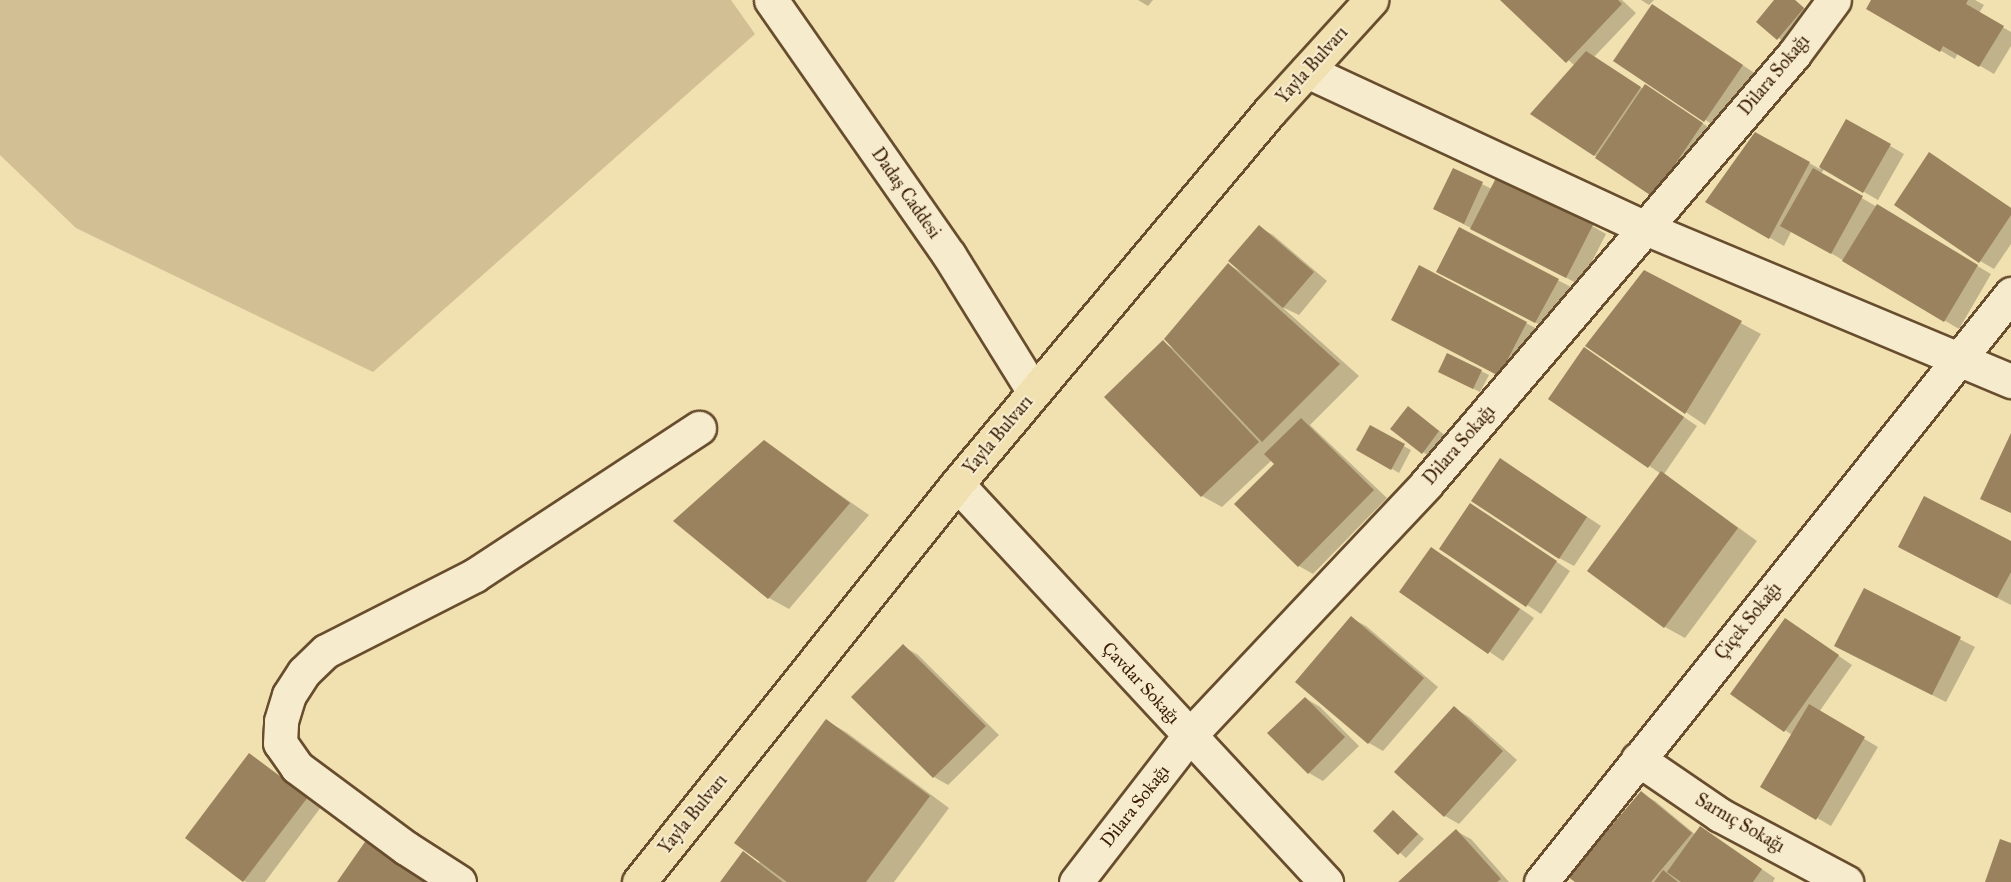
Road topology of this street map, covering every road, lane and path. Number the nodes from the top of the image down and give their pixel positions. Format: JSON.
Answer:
{"nodes":[{"id":1,"x":771,"y":0,"type":"edge"},
{"id":2,"x":1371,"y":0,"type":"edge"},
{"id":3,"x":1834,"y":0,"type":"edge"},
{"id":4,"x":1307,"y":71,"type":"junction"},
{"id":5,"x":1645,"y":228,"type":"junction"},
{"id":6,"x":2011,"y":294,"type":"edge"},
{"id":7,"x":1956,"y":360,"type":"junction"},
{"id":8,"x":2011,"y":381,"type":"edge"},
{"id":9,"x":1034,"y":392,"type":"junction"},
{"id":10,"x":699,"y":428,"type":"dead end"},
{"id":11,"x":957,"y":484,"type":"junction"},
{"id":12,"x":1189,"y":736,"type":"junction"},
{"id":13,"x":1638,"y":759,"type":"junction"},
{"id":14,"x":459,"y":882,"type":"edge"},
{"id":15,"x":639,"y":882,"type":"edge"},
{"id":16,"x":1076,"y":882,"type":"edge"},
{"id":17,"x":1326,"y":882,"type":"edge"},
{"id":18,"x":1541,"y":882,"type":"edge"},
{"id":19,"x":1846,"y":882,"type":"edge"}],
"edges":[{"from":1,"to":9,"type":"street","name":"Dadaş Caddesi"},
{"from":2,"to":4,"type":"main road","name":"Yayla Bulvarı"},
{"from":3,"to":5,"type":"street","name":"Dilara Sokağı"},
{"from":4,"to":5,"type":"street"},
{"from":4,"to":9,"type":"main road","name":"Yayla Bulvarı"},
{"from":5,"to":7,"type":"street"},
{"from":5,"to":12,"type":"street","name":"Dilara Sokağı"},
{"from":6,"to":7,"type":"street","name":"Çiçek Sokağı"},
{"from":7,"to":8,"type":"street"},
{"from":7,"to":13,"type":"street","name":"Çiçek Sokağı"},
{"from":9,"to":11,"type":"main road","name":"Yayla Bulvarı"},
{"from":10,"to":14,"type":"street"},
{"from":11,"to":12,"type":"street","name":"Çavdar Sokağı"},
{"from":11,"to":15,"type":"main road","name":"Yayla Bulvarı"},
{"from":12,"to":16,"type":"street","name":"Dilara Sokağı"},
{"from":12,"to":17,"type":"street","name":"Çavdar Sokağı"},
{"from":13,"to":18,"type":"street","name":"Çiçek Sokağı"},
{"from":13,"to":19,"type":"street","name":"Sarnıç Sokağı"}]}
